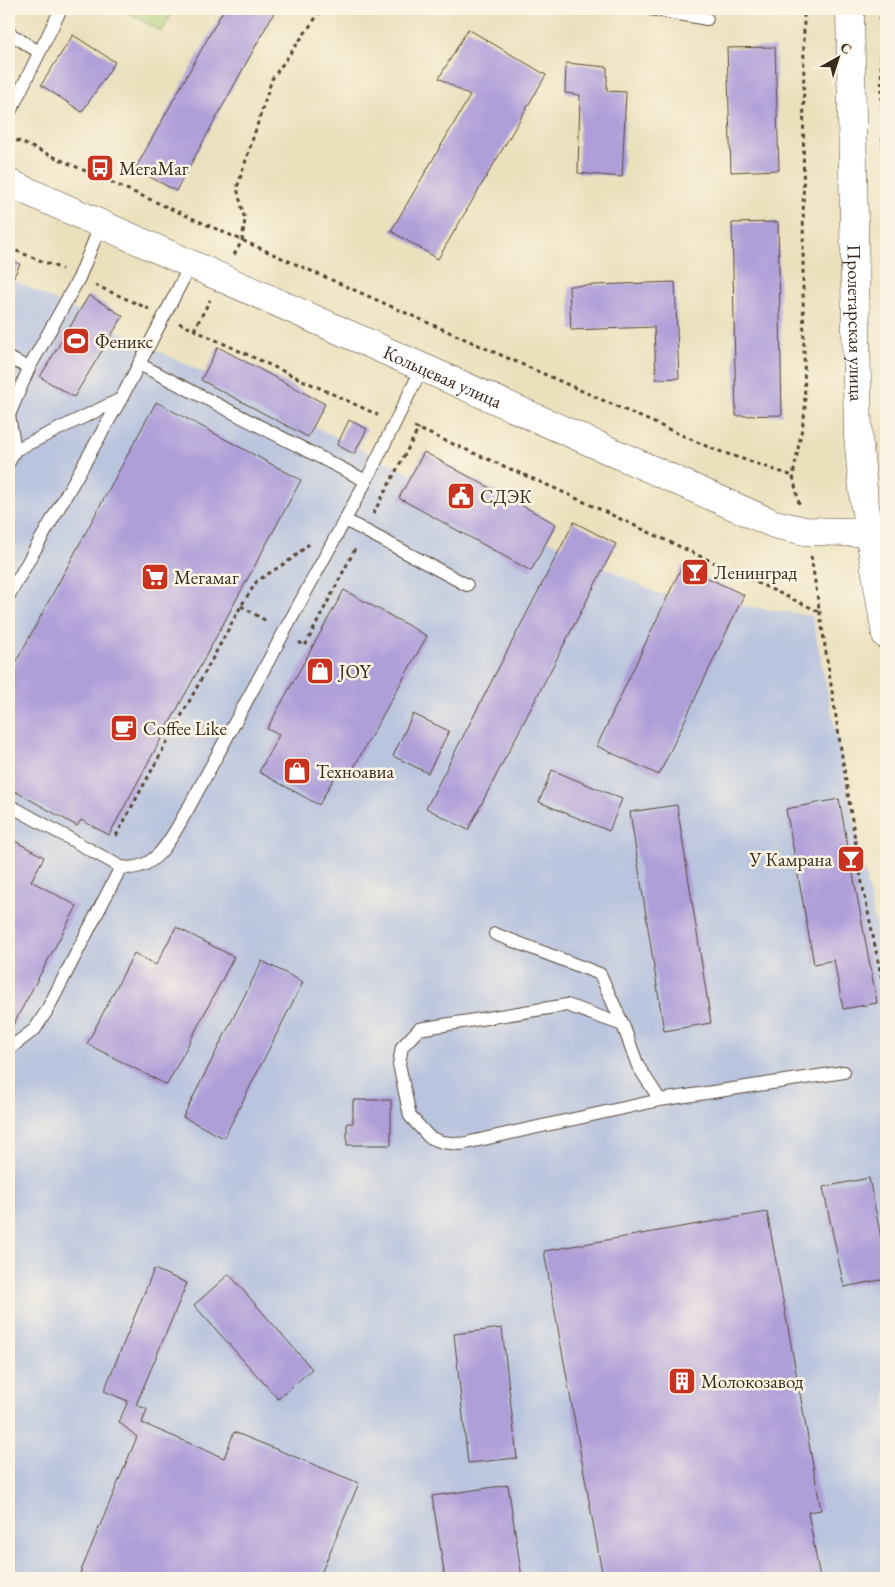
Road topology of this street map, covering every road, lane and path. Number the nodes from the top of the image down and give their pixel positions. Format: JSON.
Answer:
{"nodes":[{"id":1,"x":60,"y":9,"type":"edge"},
{"id":2,"x":322,"y":9,"type":"edge"},
{"id":3,"x":651,"y":9,"type":"edge"},
{"id":4,"x":804,"y":9,"type":"edge"},
{"id":5,"x":850,"y":9,"type":"edge"},
{"id":6,"x":880,"y":9,"type":"edge"},
{"id":7,"x":707,"y":19,"type":"dead end"},
{"id":8,"x":9,"y":33,"type":"edge"},
{"id":9,"x":39,"y":52,"type":"junction"},
{"id":10,"x":9,"y":114,"type":"edge"},
{"id":11,"x":9,"y":138,"type":"edge"},
{"id":12,"x":9,"y":183,"type":"edge"},
{"id":13,"x":102,"y":224,"type":"junction"},
{"id":14,"x":242,"y":241,"type":"junction"},
{"id":15,"x":191,"y":264,"type":"junction"},
{"id":16,"x":886,"y":296,"type":"edge"},
{"id":17,"x":9,"y":358,"type":"edge"},
{"id":18,"x":140,"y":364,"type":"junction"},
{"id":19,"x":29,"y":368,"type":"junction"},
{"id":20,"x":422,"y":368,"type":"junction"},
{"id":21,"x":121,"y":399,"type":"junction"},
{"id":22,"x":12,"y":456,"type":"edge"},
{"id":23,"x":793,"y":476,"type":"junction"},
{"id":24,"x":366,"y":481,"type":"junction"},
{"id":25,"x":345,"y":520,"type":"junction"},
{"id":26,"x":805,"y":530,"type":"junction"},
{"id":27,"x":878,"y":533,"type":"edge"},
{"id":28,"x":313,"y":540,"type":"dead end"},
{"id":29,"x":467,"y":585,"type":"dead end"},
{"id":30,"x":9,"y":595,"type":"edge"},
{"id":31,"x":886,"y":635,"type":"edge"},
{"id":32,"x":9,"y":805,"type":"edge"},
{"id":33,"x":116,"y":836,"type":"dead end"},
{"id":34,"x":121,"y":867,"type":"junction"},
{"id":35,"x":494,"y":934,"type":"dead end"},
{"id":36,"x":886,"y":999,"type":"edge"},
{"id":37,"x":623,"y":1025,"type":"junction"},
{"id":38,"x":9,"y":1049,"type":"edge"},
{"id":39,"x":844,"y":1072,"type":"dead end"},
{"id":40,"x":660,"y":1100,"type":"junction"}],
"edges":[{"from":1,"to":9,"type":"lane"},
{"from":2,"to":14,"type":"path"},
{"from":3,"to":7,"type":"lane"},
{"from":4,"to":23,"type":"path"},
{"from":5,"to":27,"type":"main road","name":"Пролетарская улица"},
{"from":6,"to":16,"type":"path"},
{"from":8,"to":9,"type":"lane"},
{"from":9,"to":10,"type":"lane"},
{"from":11,"to":14,"type":"path"},
{"from":12,"to":13,"type":"main road","name":"Кольцевая улица"},
{"from":13,"to":15,"type":"main road","name":"Кольцевая улица"},
{"from":13,"to":19,"type":"lane"},
{"from":14,"to":23,"type":"path"},
{"from":15,"to":18,"type":"lane"},
{"from":15,"to":20,"type":"main road","name":"Кольцевая улица"},
{"from":17,"to":19,"type":"lane"},
{"from":18,"to":21,"type":"lane"},
{"from":18,"to":24,"type":"lane"},
{"from":19,"to":22,"type":"lane"},
{"from":20,"to":24,"type":"lane"},
{"from":20,"to":26,"type":"main road","name":"Кольцевая улица"},
{"from":21,"to":22,"type":"lane"},
{"from":21,"to":30,"type":"lane"},
{"from":23,"to":26,"type":"path"},
{"from":24,"to":25,"type":"lane"},
{"from":25,"to":29,"type":"lane"},
{"from":25,"to":34,"type":"lane"},
{"from":26,"to":27,"type":"main road","name":"Кольцевая улица"},
{"from":26,"to":36,"type":"path"},
{"from":27,"to":31,"type":"main road","name":"Пролетарская улица"},
{"from":28,"to":33,"type":"path"},
{"from":32,"to":34,"type":"lane"},
{"from":34,"to":38,"type":"lane"},
{"from":35,"to":37,"type":"lane"},
{"from":37,"to":40,"type":"lane"},
{"from":37,"to":40,"type":"lane"},
{"from":39,"to":40,"type":"lane"}]}
